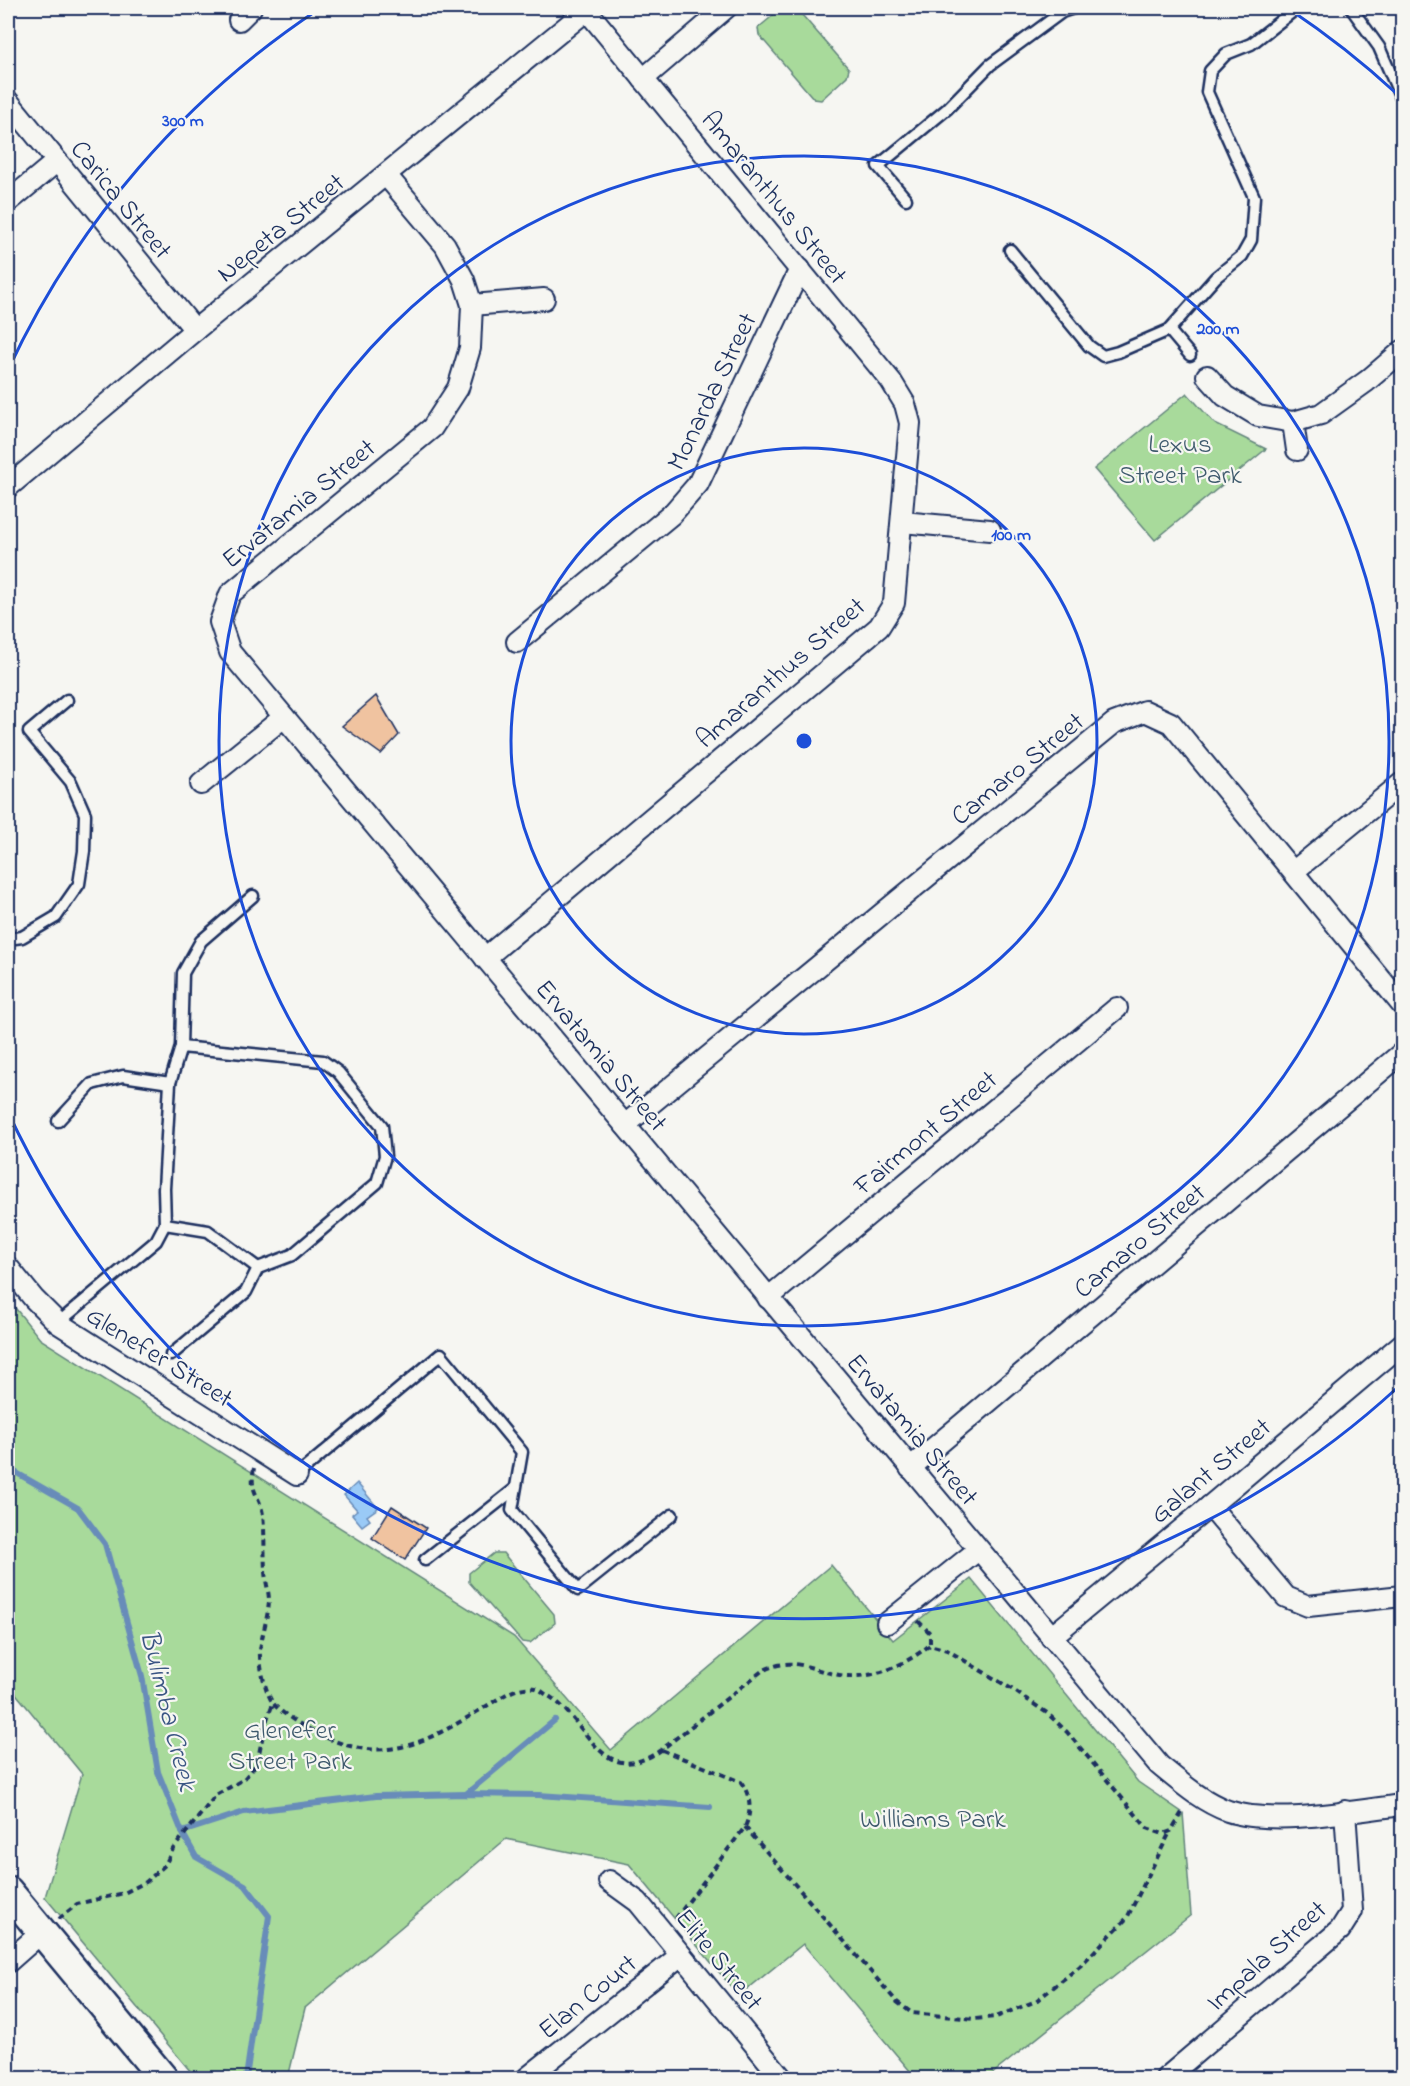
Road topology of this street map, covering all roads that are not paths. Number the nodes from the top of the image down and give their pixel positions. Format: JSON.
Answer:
{"nodes":[{"id":1,"x":726,"y":8,"type":"edge"},
{"id":2,"x":1074,"y":8,"type":"edge"},
{"id":3,"x":1297,"y":8,"type":"edge"},
{"id":4,"x":1351,"y":8,"type":"edge"},
{"id":5,"x":586,"y":9,"type":"edge"},
{"id":6,"x":643,"y":79,"type":"junction"},
{"id":7,"x":1402,"y":100,"type":"edge"},
{"id":8,"x":8,"y":101,"type":"edge"},
{"id":9,"x":56,"y":162,"type":"junction"},
{"id":10,"x":386,"y":175,"type":"junction"},
{"id":11,"x":906,"y":199,"type":"dead end"},
{"id":12,"x":8,"y":201,"type":"edge"},
{"id":13,"x":1010,"y":250,"type":"dead end"},
{"id":14,"x":800,"y":269,"type":"junction"},
{"id":15,"x":544,"y":300,"type":"dead end"},
{"id":16,"x":472,"y":305,"type":"junction"},
{"id":17,"x":195,"y":330,"type":"junction"},
{"id":18,"x":1169,"y":330,"type":"junction"},
{"id":19,"x":1402,"y":351,"type":"edge"},
{"id":20,"x":1190,"y":355,"type":"dead end"},
{"id":21,"x":1207,"y":376,"type":"dead end"},
{"id":22,"x":1293,"y":422,"type":"junction"},
{"id":23,"x":1297,"y":450,"type":"dead end"},
{"id":24,"x":8,"y":487,"type":"edge"},
{"id":25,"x":902,"y":522,"type":"junction"},
{"id":26,"x":990,"y":530,"type":"dead end"},
{"id":27,"x":517,"y":642,"type":"dead end"},
{"id":28,"x":67,"y":700,"type":"dead end"},
{"id":29,"x":284,"y":717,"type":"junction"},
{"id":30,"x":1402,"y":783,"type":"edge"},
{"id":31,"x":201,"y":784,"type":"dead end"},
{"id":32,"x":1294,"y":871,"type":"junction"},
{"id":33,"x":253,"y":896,"type":"dead end"},
{"id":34,"x":8,"y":939,"type":"edge"},
{"id":35,"x":485,"y":958,"type":"junction"},
{"id":36,"x":1402,"y":1005,"type":"edge"},
{"id":37,"x":1117,"y":1008,"type":"dead end"},
{"id":38,"x":181,"y":1047,"type":"junction"},
{"id":39,"x":1402,"y":1053,"type":"edge"},
{"id":40,"x":170,"y":1083,"type":"junction"},
{"id":41,"x":58,"y":1121,"type":"dead end"},
{"id":42,"x":625,"y":1125,"type":"junction"},
{"id":43,"x":165,"y":1224,"type":"junction"},
{"id":44,"x":8,"y":1267,"type":"edge"},
{"id":45,"x":258,"y":1268,"type":"junction"},
{"id":46,"x":768,"y":1298,"type":"junction"},
{"id":47,"x":58,"y":1323,"type":"junction"},
{"id":48,"x":1402,"y":1344,"type":"edge"},
{"id":49,"x":171,"y":1355,"type":"dead end"},
{"id":50,"x":910,"y":1468,"type":"junction"},
{"id":51,"x":297,"y":1475,"type":"joint"},
{"id":52,"x":515,"y":1489,"type":"junction"},
{"id":53,"x":1210,"y":1506,"type":"junction"},
{"id":54,"x":672,"y":1515,"type":"dead end"},
{"id":55,"x":978,"y":1550,"type":"junction"},
{"id":56,"x":425,"y":1560,"type":"dead end"},
{"id":57,"x":1402,"y":1596,"type":"edge"},
{"id":58,"x":887,"y":1623,"type":"dead end"},
{"id":59,"x":1051,"y":1637,"type":"junction"},
{"id":60,"x":1402,"y":1805,"type":"edge"},
{"id":61,"x":1345,"y":1811,"type":"junction"},
{"id":62,"x":609,"y":1881,"type":"dead end"},
{"id":63,"x":8,"y":1891,"type":"edge"},
{"id":64,"x":42,"y":1932,"type":"junction"},
{"id":65,"x":681,"y":1955,"type":"junction"},
{"id":66,"x":8,"y":1962,"type":"edge"},
{"id":67,"x":163,"y":2079,"type":"edge"},
{"id":68,"x":527,"y":2079,"type":"edge"},
{"id":69,"x":782,"y":2079,"type":"edge"},
{"id":70,"x":1166,"y":2079,"type":"edge"}],
"edges":[{"from":1,"to":6,"type":"street"},
{"from":2,"to":11,"type":"lane"},
{"from":3,"to":18,"type":"lane"},
{"from":4,"to":7,"type":"lane"},
{"from":5,"to":6,"type":"street","name":"Amaranthus Street"},
{"from":5,"to":10,"type":"street","name":"Nepeta Street"},
{"from":6,"to":14,"type":"street","name":"Amaranthus Street"},
{"from":8,"to":9,"type":"street","name":"Carica Street"},
{"from":9,"to":12,"type":"street"},
{"from":9,"to":17,"type":"street","name":"Carica Street"},
{"from":10,"to":16,"type":"street","name":"Ervatamia Street"},
{"from":10,"to":17,"type":"street","name":"Nepeta Street"},
{"from":13,"to":18,"type":"lane"},
{"from":14,"to":25,"type":"street","name":"Amaranthus Street"},
{"from":14,"to":27,"type":"street","name":"Monarda Street"},
{"from":15,"to":16,"type":"street"},
{"from":16,"to":29,"type":"street","name":"Ervatamia Street"},
{"from":17,"to":24,"type":"street","name":"Nepeta Street"},
{"from":18,"to":20,"type":"lane"},
{"from":19,"to":22,"type":"street"},
{"from":21,"to":22,"type":"street"},
{"from":22,"to":23,"type":"street"},
{"from":25,"to":26,"type":"street"},
{"from":25,"to":35,"type":"street","name":"Amaranthus Street"},
{"from":28,"to":34,"type":"lane"},
{"from":29,"to":31,"type":"street"},
{"from":29,"to":35,"type":"street","name":"Ervatamia Street"},
{"from":30,"to":32,"type":"street"},
{"from":32,"to":36,"type":"street","name":"Camaro Street"},
{"from":32,"to":42,"type":"street","name":"Camaro Street"},
{"from":33,"to":38,"type":"lane"},
{"from":35,"to":42,"type":"street","name":"Ervatamia Street"},
{"from":37,"to":46,"type":"street","name":"Fairmont Street"},
{"from":38,"to":40,"type":"lane"},
{"from":38,"to":45,"type":"lane"},
{"from":39,"to":50,"type":"street","name":"Camaro Street"},
{"from":40,"to":41,"type":"lane"},
{"from":40,"to":43,"type":"lane"},
{"from":42,"to":46,"type":"street","name":"Ervatamia Street"},
{"from":43,"to":45,"type":"lane"},
{"from":43,"to":47,"type":"lane"},
{"from":44,"to":47,"type":"street","name":"Glenefer Street"},
{"from":45,"to":49,"type":"lane"},
{"from":46,"to":50,"type":"street","name":"Ervatamia Street"},
{"from":47,"to":51,"type":"street","name":"Glenefer Street"},
{"from":48,"to":53,"type":"street","name":"Galant Street"},
{"from":50,"to":55,"type":"street","name":"Ervatamia Street"},
{"from":51,"to":52,"type":"lane"},
{"from":52,"to":54,"type":"lane"},
{"from":52,"to":56,"type":"lane"},
{"from":53,"to":57,"type":"street"},
{"from":53,"to":59,"type":"street","name":"Galant Street"},
{"from":55,"to":58,"type":"street"},
{"from":55,"to":59,"type":"street","name":"Ervatamia Street"},
{"from":59,"to":61,"type":"street","name":"Ervatamia Street"},
{"from":60,"to":61,"type":"street","name":"Ervatamia Street"},
{"from":61,"to":70,"type":"street","name":"Impala Street"},
{"from":62,"to":65,"type":"street","name":"Elite Street"},
{"from":63,"to":64,"type":"street"},
{"from":64,"to":66,"type":"street"},
{"from":64,"to":67,"type":"street"},
{"from":65,"to":68,"type":"street","name":"Elan Court"},
{"from":65,"to":69,"type":"street","name":"Elite Street"}]}
